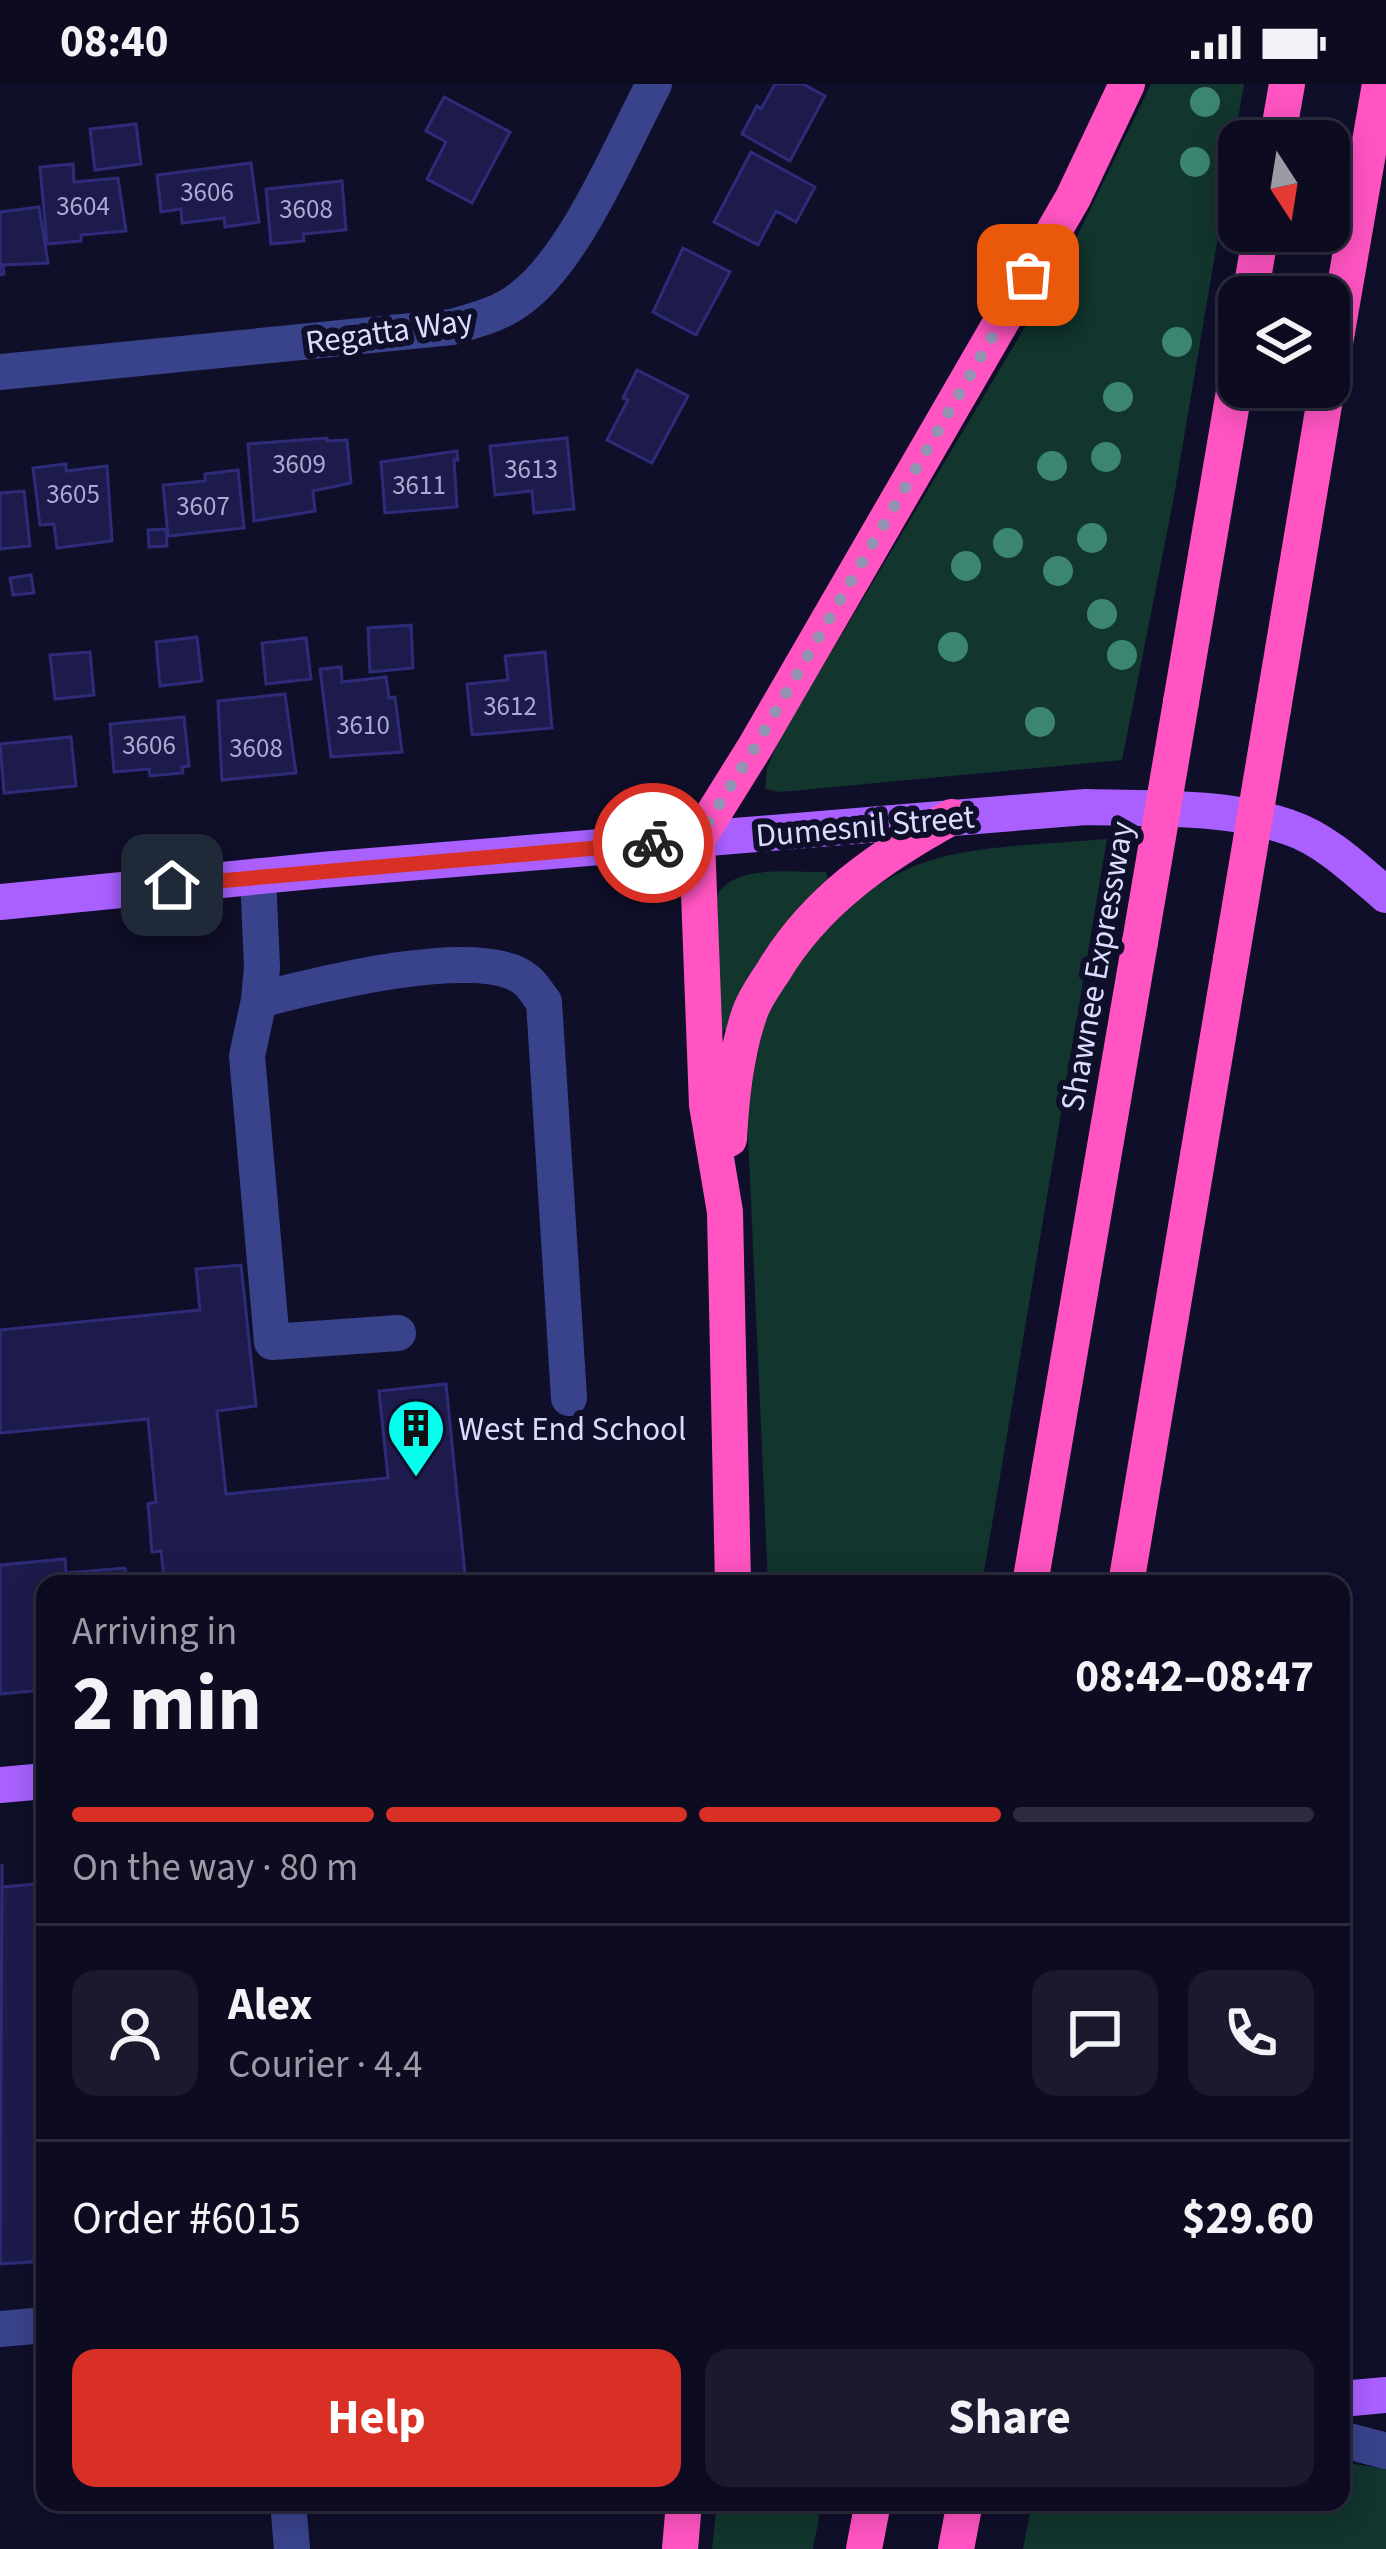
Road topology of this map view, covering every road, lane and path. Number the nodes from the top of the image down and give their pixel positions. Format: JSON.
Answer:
{"nodes":[{"id":1,"x":654,"y":84,"type":"edge"},
{"id":2,"x":1126,"y":84,"type":"edge"},
{"id":3,"x":1287,"y":84,"type":"edge"},
{"id":4,"x":1380,"y":84,"type":"edge"},
{"id":5,"x":1281,"y":120,"type":"edge"},
{"id":6,"x":1347,"y":276,"type":"edge"},
{"id":7,"x":0,"y":372,"type":"edge"},
{"id":8,"x":1231,"y":408,"type":"edge"},
{"id":9,"x":1324,"y":408,"type":"edge"},
{"id":10,"x":952,"y":817,"type":"junction"},
{"id":11,"x":697,"y":840,"type":"junction"},
{"id":12,"x":258,"y":876,"type":"junction"},
{"id":13,"x":1386,"y":895,"type":"edge"},
{"id":14,"x":0,"y":902,"type":"edge"},
{"id":15,"x":259,"y":1000,"type":"junction"},
{"id":16,"x":725,"y":1212,"type":"junction"},
{"id":17,"x":398,"y":1334,"type":"dead end"},
{"id":18,"x":569,"y":1398,"type":"dead end"},
{"id":19,"x":733,"y":1575,"type":"edge"},
{"id":20,"x":1032,"y":1575,"type":"edge"},
{"id":21,"x":1128,"y":1575,"type":"edge"},
{"id":22,"x":36,"y":1782,"type":"edge"},
{"id":23,"x":0,"y":1786,"type":"edge"},
{"id":24,"x":36,"y":2326,"type":"edge"},
{"id":25,"x":0,"y":2329,"type":"edge"},
{"id":26,"x":1386,"y":2395,"type":"edge"},
{"id":27,"x":1350,"y":2398,"type":"edge"},
{"id":28,"x":1350,"y":2441,"type":"edge"},
{"id":29,"x":1386,"y":2451,"type":"edge"},
{"id":30,"x":289,"y":2511,"type":"edge"},
{"id":31,"x":684,"y":2511,"type":"edge"},
{"id":32,"x":871,"y":2511,"type":"edge"},
{"id":33,"x":963,"y":2511,"type":"edge"},
{"id":34,"x":292,"y":2549,"type":"edge"},
{"id":35,"x":680,"y":2549,"type":"edge"},
{"id":36,"x":864,"y":2549,"type":"edge"},
{"id":37,"x":956,"y":2549,"type":"edge"}],
"edges":[{"from":1,"to":7,"type":"street","name":"Regatta Way"},
{"from":2,"to":11,"type":"highway"},
{"from":3,"to":5,"type":"highway"},
{"from":4,"to":6,"type":"highway"},
{"from":8,"to":20,"type":"highway","name":"Shawnee Expressway","bridge":true},
{"from":9,"to":21,"type":"highway","bridge":true},
{"from":10,"to":11,"type":"main road","name":"Dumesnil Street"},
{"from":10,"to":13,"type":"main road","name":"Dumesnil Street"},
{"from":10,"to":16,"type":"highway"},
{"from":11,"to":12,"type":"main road","name":"Dumesnil Street"},
{"from":11,"to":16,"type":"highway"},
{"from":12,"to":14,"type":"main road","name":"Dumesnil Street"},
{"from":12,"to":15,"type":"street"},
{"from":15,"to":17,"type":"street"},
{"from":15,"to":18,"type":"street"},
{"from":16,"to":19,"type":"highway"},
{"from":22,"to":23,"type":"main road"},
{"from":24,"to":25,"type":"street"},
{"from":26,"to":27,"type":"main road"},
{"from":28,"to":29,"type":"street"},
{"from":30,"to":34,"type":"street"},
{"from":31,"to":35,"type":"highway"},
{"from":32,"to":36,"type":"highway"},
{"from":33,"to":37,"type":"highway"}]}
